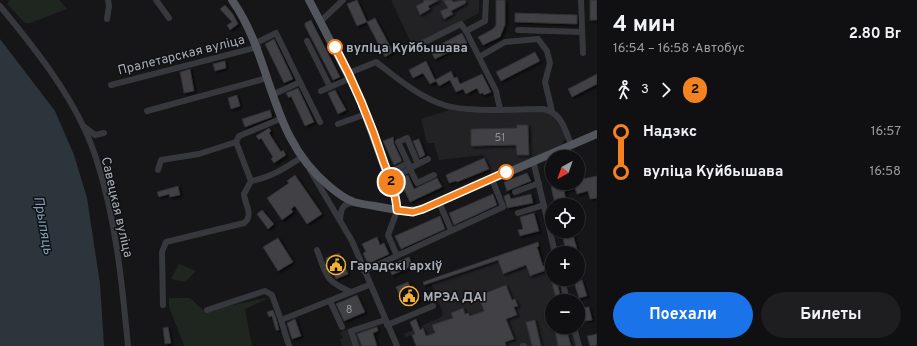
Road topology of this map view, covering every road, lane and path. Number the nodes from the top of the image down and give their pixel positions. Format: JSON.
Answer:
{"nodes":[{"id":1,"x":108,"y":0,"type":"edge"},
{"id":2,"x":156,"y":0,"type":"edge"},
{"id":3,"x":232,"y":0,"type":"edge"},
{"id":4,"x":310,"y":0,"type":"edge"},
{"id":5,"x":486,"y":0,"type":"edge"},
{"id":6,"x":581,"y":0,"type":"edge"},
{"id":7,"x":341,"y":1,"type":"edge"},
{"id":8,"x":0,"y":6,"type":"edge"},
{"id":9,"x":169,"y":18,"type":"dead end"},
{"id":10,"x":107,"y":19,"type":"dead end"},
{"id":11,"x":321,"y":21,"type":"junction"},
{"id":12,"x":518,"y":30,"type":"dead end"},
{"id":13,"x":466,"y":31,"type":"junction"},
{"id":14,"x":582,"y":32,"type":"junction"},
{"id":15,"x":307,"y":41,"type":"dead end"},
{"id":16,"x":423,"y":43,"type":"dead end"},
{"id":17,"x":257,"y":45,"type":"junction"},
{"id":18,"x":583,"y":53,"type":"dead end"},
{"id":19,"x":479,"y":57,"type":"junction"},
{"id":20,"x":350,"y":76,"type":"junction"},
{"id":21,"x":267,"y":78,"type":"junction"},
{"id":22,"x":300,"y":82,"type":"junction"},
{"id":23,"x":111,"y":85,"type":"dead end"},
{"id":24,"x":330,"y":87,"type":"junction"},
{"id":25,"x":321,"y":91,"type":"dead end"},
{"id":26,"x":272,"y":95,"type":"junction"},
{"id":27,"x":500,"y":109,"type":"junction"},
{"id":28,"x":147,"y":111,"type":"dead end"},
{"id":29,"x":552,"y":111,"type":"junction"},
{"id":30,"x":366,"y":114,"type":"junction"},
{"id":31,"x":280,"y":119,"type":"junction"},
{"id":32,"x":320,"y":122,"type":"dead end"},
{"id":33,"x":338,"y":124,"type":"dead end"},
{"id":34,"x":83,"y":126,"type":"junction"},
{"id":35,"x":104,"y":133,"type":"dead end"},
{"id":36,"x":597,"y":134,"type":"edge"},
{"id":37,"x":236,"y":142,"type":"junction"},
{"id":38,"x":571,"y":144,"type":"junction"},
{"id":39,"x":428,"y":159,"type":"dead end"},
{"id":40,"x":533,"y":160,"type":"junction"},
{"id":41,"x":304,"y":161,"type":"junction"},
{"id":42,"x":418,"y":164,"type":"junction"},
{"id":43,"x":409,"y":166,"type":"junction"},
{"id":44,"x":158,"y":170,"type":"dead end"},
{"id":45,"x":434,"y":175,"type":"dead end"},
{"id":46,"x":389,"y":176,"type":"junction"},
{"id":47,"x":492,"y":179,"type":"junction"},
{"id":48,"x":250,"y":182,"type":"junction"},
{"id":49,"x":539,"y":183,"type":"junction"},
{"id":50,"x":515,"y":192,"type":"dead end"},
{"id":51,"x":354,"y":202,"type":"junction"},
{"id":52,"x":439,"y":202,"type":"junction"},
{"id":53,"x":544,"y":206,"type":"junction"},
{"id":54,"x":397,"y":210,"type":"junction"},
{"id":55,"x":518,"y":212,"type":"dead end"},
{"id":56,"x":340,"y":220,"type":"junction"},
{"id":57,"x":451,"y":230,"type":"junction"},
{"id":58,"x":553,"y":246,"type":"edge"},
{"id":59,"x":316,"y":250,"type":"dead end"},
{"id":60,"x":397,"y":256,"type":"junction"},
{"id":61,"x":364,"y":271,"type":"junction"},
{"id":62,"x":369,"y":285,"type":"junction"},
{"id":63,"x":351,"y":292,"type":"junction"},
{"id":64,"x":330,"y":300,"type":"junction"},
{"id":65,"x":163,"y":305,"type":"dead end"},
{"id":66,"x":433,"y":306,"type":"dead end"},
{"id":67,"x":207,"y":310,"type":"dead end"},
{"id":68,"x":281,"y":320,"type":"junction"},
{"id":69,"x":386,"y":322,"type":"junction"},
{"id":70,"x":342,"y":327,"type":"dead end"},
{"id":71,"x":575,"y":334,"type":"edge"},
{"id":72,"x":128,"y":346,"type":"edge"},
{"id":73,"x":289,"y":346,"type":"edge"},
{"id":74,"x":356,"y":346,"type":"edge"},
{"id":75,"x":397,"y":346,"type":"edge"},
{"id":76,"x":578,"y":346,"type":"edge"}],
"edges":[{"from":1,"to":10,"type":"street"},
{"from":2,"to":9,"type":"street"},
{"from":3,"to":17,"type":"main road","name":"Пралетарская вуліца"},
{"from":4,"to":11,"type":"main road"},
{"from":5,"to":13,"type":"street"},
{"from":6,"to":14,"type":"street"},
{"from":7,"to":11,"type":"street"},
{"from":8,"to":34,"type":"street","name":"Савецкая вуліца"},
{"from":11,"to":20,"type":"main road"},
{"from":12,"to":14,"type":"street"},
{"from":13,"to":16,"type":"street"},
{"from":13,"to":19,"type":"street"},
{"from":14,"to":18,"type":"street"},
{"from":15,"to":24,"type":"street"},
{"from":17,"to":21,"type":"main road","name":"Пралетарская вуліца"},
{"from":17,"to":22,"type":"street"},
{"from":17,"to":23,"type":"street","name":"Пралетарская вуліца"},
{"from":19,"to":27,"type":"street"},
{"from":19,"to":29,"type":"street"},
{"from":20,"to":24,"type":"street"},
{"from":20,"to":27,"type":"street"},
{"from":20,"to":30,"type":"main road"},
{"from":21,"to":26,"type":"main road","name":"Пралетарская вуліца"},
{"from":21,"to":28,"type":"street"},
{"from":22,"to":26,"type":"street"},
{"from":22,"to":32,"type":"street"},
{"from":24,"to":25,"type":"street"},
{"from":26,"to":31,"type":"main road","name":"Пралетарская вуліца"},
{"from":27,"to":29,"type":"street"},
{"from":29,"to":38,"type":"street"},
{"from":30,"to":33,"type":"street"},
{"from":30,"to":46,"type":"main road"},
{"from":31,"to":37,"type":"street"},
{"from":31,"to":41,"type":"main road","name":"Пралетарская вуліца"},
{"from":34,"to":35,"type":"street"},
{"from":34,"to":72,"type":"street","name":"Савецкая вуліца"},
{"from":36,"to":38,"type":"main road","name":"Пралетарская вуліца"},
{"from":37,"to":44,"type":"street"},
{"from":37,"to":48,"type":"street"},
{"from":38,"to":40,"type":"main road","name":"Пралетарская вуліца"},
{"from":39,"to":42,"type":"street"},
{"from":40,"to":47,"type":"main road","name":"Пралетарская вуліца"},
{"from":40,"to":49,"type":"street"},
{"from":41,"to":48,"type":"street"},
{"from":41,"to":51,"type":"main road","name":"Пралетарская вуліца"},
{"from":41,"to":56,"type":"street"},
{"from":42,"to":43,"type":"street"},
{"from":42,"to":43,"type":"street"},
{"from":43,"to":45,"type":"street"},
{"from":43,"to":46,"type":"street"},
{"from":46,"to":54,"type":"main road"},
{"from":47,"to":52,"type":"main road","name":"Пралетарская вуліца"},
{"from":47,"to":57,"type":"street"},
{"from":48,"to":65,"type":"street"},
{"from":49,"to":50,"type":"street"},
{"from":49,"to":53,"type":"street"},
{"from":51,"to":54,"type":"main road","name":"Пралетарская вуліца"},
{"from":51,"to":56,"type":"street"},
{"from":52,"to":54,"type":"main road","name":"Пралетарская вуліца"},
{"from":52,"to":57,"type":"street"},
{"from":53,"to":55,"type":"street"},
{"from":53,"to":58,"type":"street"},
{"from":54,"to":60,"type":"street"},
{"from":56,"to":61,"type":"street"},
{"from":57,"to":60,"type":"street"},
{"from":59,"to":63,"type":"street"},
{"from":60,"to":61,"type":"street"},
{"from":61,"to":62,"type":"street"},
{"from":62,"to":63,"type":"street"},
{"from":62,"to":69,"type":"street"},
{"from":63,"to":64,"type":"street"},
{"from":64,"to":68,"type":"street"},
{"from":64,"to":70,"type":"street"},
{"from":66,"to":69,"type":"street"},
{"from":67,"to":68,"type":"street"},
{"from":68,"to":73,"type":"street"},
{"from":69,"to":74,"type":"street"},
{"from":69,"to":75,"type":"street"},
{"from":71,"to":76,"type":"street"}]}
